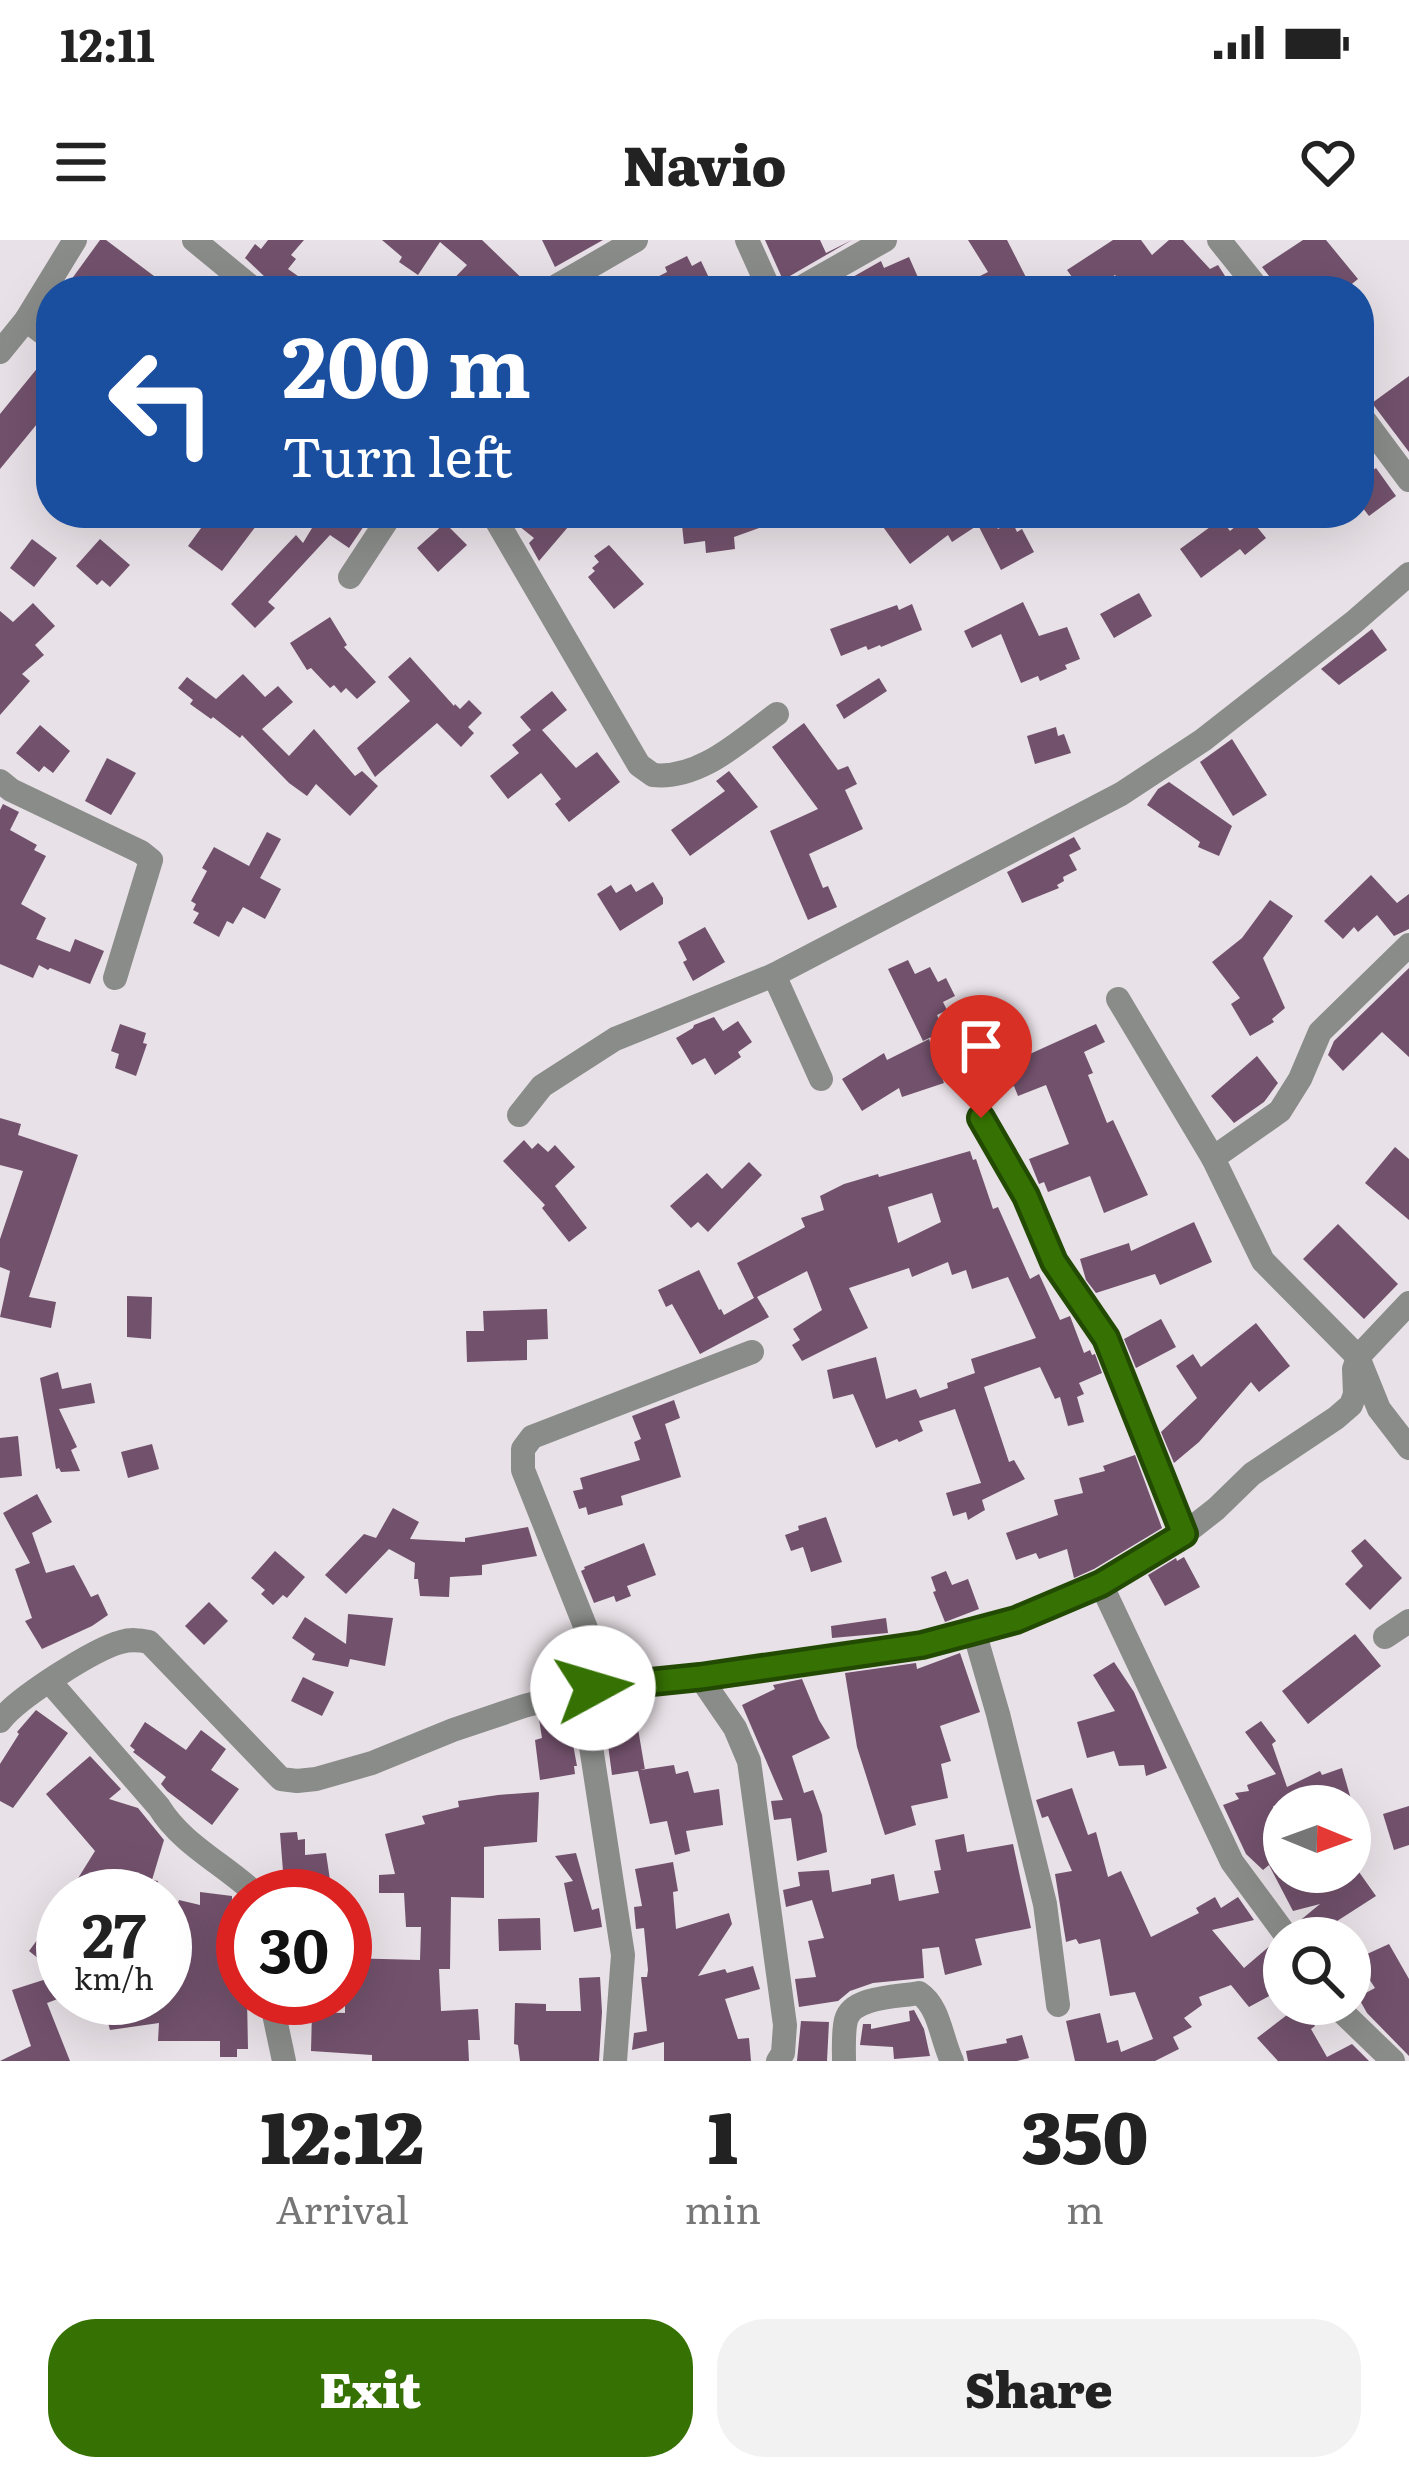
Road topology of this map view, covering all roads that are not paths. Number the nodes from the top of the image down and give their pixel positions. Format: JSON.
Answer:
{"nodes":[{"id":1,"x":75,"y":240,"type":"edge"},
{"id":2,"x":194,"y":240,"type":"edge"},
{"id":3,"x":636,"y":240,"type":"edge"},
{"id":4,"x":747,"y":240,"type":"edge"},
{"id":5,"x":885,"y":240,"type":"edge"},
{"id":6,"x":1220,"y":240,"type":"edge"},
{"id":7,"x":53,"y":276,"type":"edge"},
{"id":8,"x":238,"y":276,"type":"edge"},
{"id":9,"x":574,"y":276,"type":"edge"},
{"id":10,"x":763,"y":276,"type":"edge"},
{"id":11,"x":821,"y":276,"type":"edge"},
{"id":12,"x":1248,"y":276,"type":"edge"},
{"id":13,"x":36,"y":304,"type":"edge"},
{"id":14,"x":26,"y":320,"type":"junction"},
{"id":15,"x":36,"y":328,"type":"edge"},
{"id":16,"x":0,"y":352,"type":"edge"},
{"id":17,"x":1374,"y":433,"type":"edge"},
{"id":18,"x":1409,"y":480,"type":"edge"},
{"id":19,"x":382,"y":528,"type":"edge"},
{"id":20,"x":501,"y":528,"type":"edge"},
{"id":21,"x":1409,"y":574,"type":"edge"},
{"id":22,"x":350,"y":577,"type":"dead end"},
{"id":23,"x":777,"y":714,"type":"dead end"},
{"id":24,"x":0,"y":781,"type":"edge"},
{"id":25,"x":1409,"y":945,"type":"edge"},
{"id":26,"x":774,"y":975,"type":"junction"},
{"id":27,"x":115,"y":978,"type":"dead end"},
{"id":28,"x":1118,"y":999,"type":"dead end"},
{"id":29,"x":821,"y":1079,"type":"dead end"},
{"id":30,"x":519,"y":1115,"type":"dead end"},
{"id":31,"x":981,"y":1118,"type":"dead end"},
{"id":32,"x":1213,"y":1158,"type":"junction"},
{"id":33,"x":1409,"y":1303,"type":"edge"},
{"id":34,"x":752,"y":1352,"type":"dead end"},
{"id":35,"x":1358,"y":1357,"type":"junction"},
{"id":36,"x":1409,"y":1448,"type":"edge"},
{"id":37,"x":1184,"y":1534,"type":"junction"},
{"id":38,"x":1101,"y":1584,"type":"junction"},
{"id":39,"x":1409,"y":1621,"type":"edge"},
{"id":40,"x":974,"y":1631,"type":"junction"},
{"id":41,"x":1384,"y":1636,"type":"dead end"},
{"id":42,"x":700,"y":1677,"type":"junction"},
{"id":43,"x":50,"y":1682,"type":"junction"},
{"id":44,"x":593,"y":1688,"type":"junction"},
{"id":45,"x":0,"y":1721,"type":"edge"},
{"id":46,"x":229,"y":1869,"type":"edge"},
{"id":47,"x":1273,"y":1917,"type":"edge"},
{"id":48,"x":1058,"y":2005,"type":"dead end"},
{"id":49,"x":276,"y":2025,"type":"edge"},
{"id":50,"x":1356,"y":2025,"type":"edge"},
{"id":51,"x":284,"y":2061,"type":"edge"},
{"id":52,"x":615,"y":2061,"type":"edge"},
{"id":53,"x":778,"y":2061,"type":"edge"},
{"id":54,"x":844,"y":2061,"type":"edge"},
{"id":55,"x":952,"y":2061,"type":"edge"},
{"id":56,"x":1394,"y":2061,"type":"edge"}],
"edges":[{"from":1,"to":7,"type":"street"},
{"from":2,"to":8,"type":"street"},
{"from":3,"to":9,"type":"street"},
{"from":4,"to":10,"type":"street"},
{"from":5,"to":11,"type":"street"},
{"from":6,"to":12,"type":"street"},
{"from":13,"to":14,"type":"street"},
{"from":14,"to":15,"type":"street"},
{"from":14,"to":16,"type":"street"},
{"from":17,"to":18,"type":"street"},
{"from":19,"to":22,"type":"street"},
{"from":20,"to":23,"type":"street"},
{"from":21,"to":26,"type":"street"},
{"from":24,"to":27,"type":"street"},
{"from":25,"to":32,"type":"street"},
{"from":26,"to":29,"type":"street"},
{"from":26,"to":30,"type":"street"},
{"from":28,"to":32,"type":"street"},
{"from":31,"to":37,"type":"street"},
{"from":32,"to":35,"type":"street"},
{"from":33,"to":35,"type":"street"},
{"from":34,"to":44,"type":"street"},
{"from":35,"to":36,"type":"street"},
{"from":35,"to":37,"type":"street"},
{"from":37,"to":38,"type":"street"},
{"from":38,"to":40,"type":"street"},
{"from":38,"to":47,"type":"street"},
{"from":39,"to":41,"type":"street"},
{"from":40,"to":42,"type":"street"},
{"from":40,"to":48,"type":"street"},
{"from":42,"to":44,"type":"street"},
{"from":42,"to":53,"type":"street"},
{"from":43,"to":44,"type":"street"},
{"from":43,"to":45,"type":"street"},
{"from":43,"to":46,"type":"street"},
{"from":44,"to":52,"type":"street"},
{"from":49,"to":51,"type":"street"},
{"from":50,"to":56,"type":"street"},
{"from":54,"to":55,"type":"street"}]}
